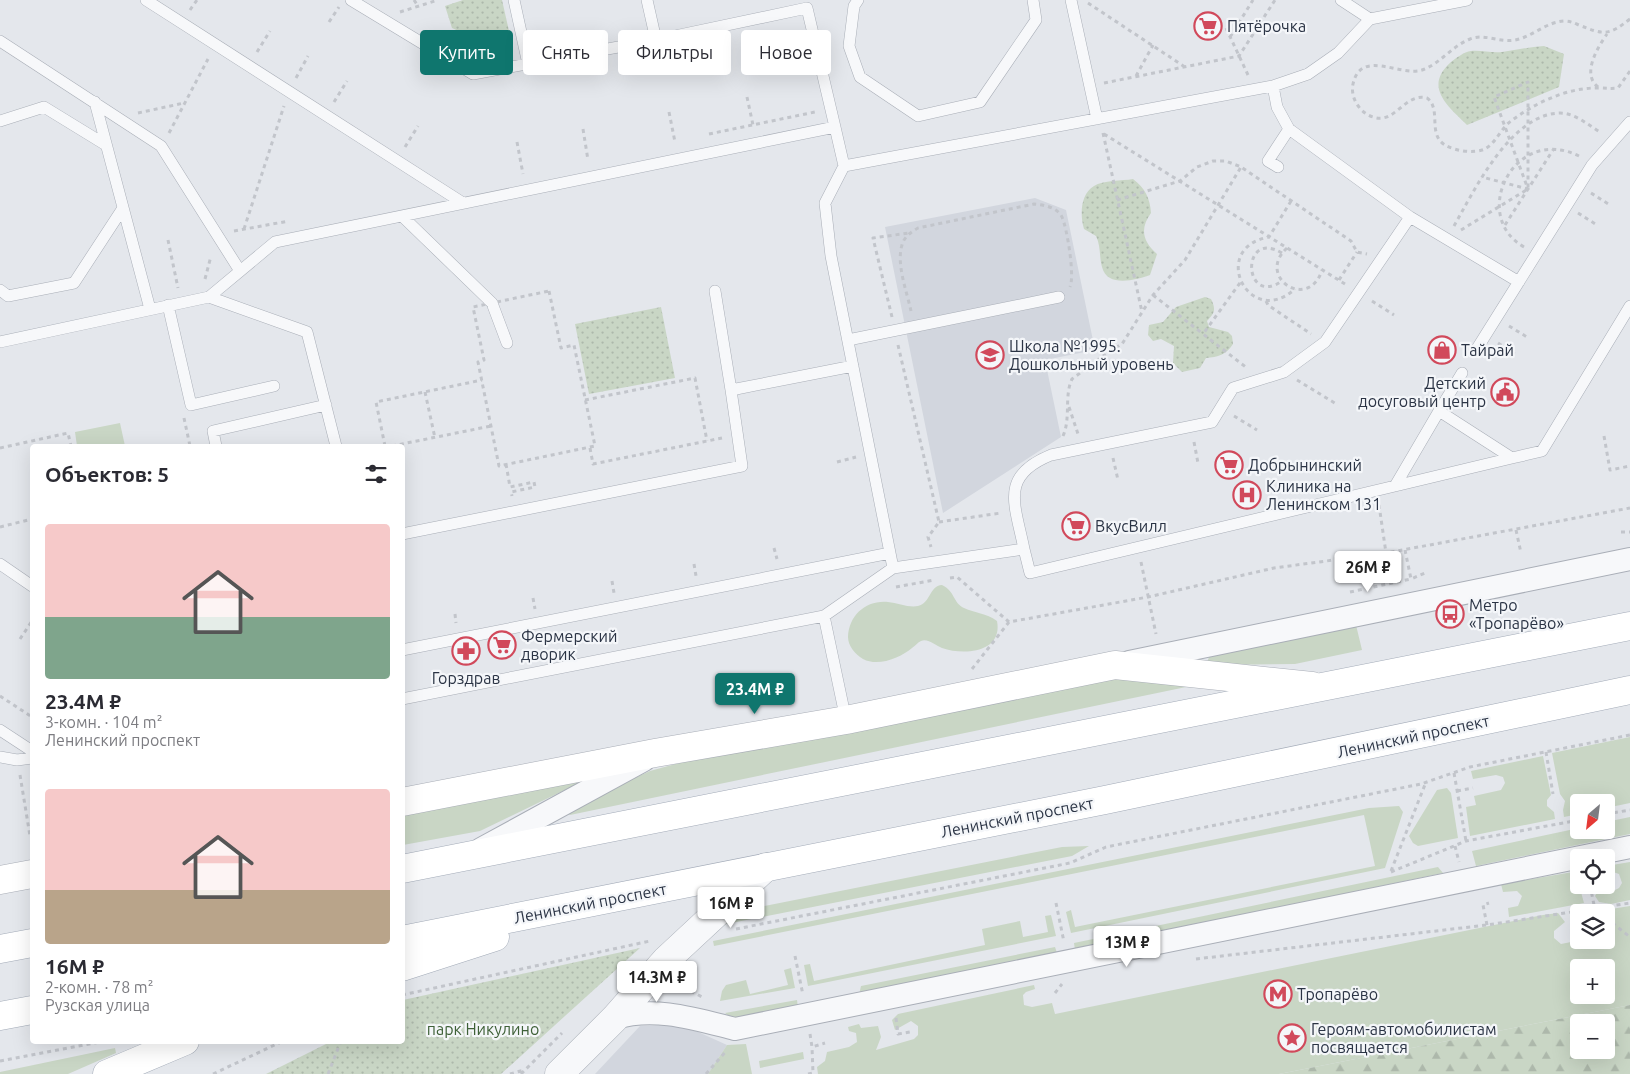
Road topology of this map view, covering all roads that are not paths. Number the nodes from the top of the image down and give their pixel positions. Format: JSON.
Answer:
{"nodes":[{"id":1,"x":146,"y":0,"type":"edge"},
{"id":2,"x":351,"y":0,"type":"edge"},
{"id":3,"x":514,"y":0,"type":"edge"},
{"id":4,"x":647,"y":0,"type":"edge"},
{"id":5,"x":858,"y":0,"type":"edge"},
{"id":6,"x":1033,"y":0,"type":"edge"},
{"id":7,"x":1071,"y":0,"type":"edge"},
{"id":8,"x":1342,"y":0,"type":"edge"},
{"id":9,"x":1467,"y":0,"type":"edge"},
{"id":10,"x":1370,"y":18,"type":"junction"},
{"id":11,"x":654,"y":30,"type":"edge"},
{"id":12,"x":703,"y":30,"type":"edge"},
{"id":13,"x":0,"y":41,"type":"edge"},
{"id":14,"x":523,"y":41,"type":"edge"},
{"id":15,"x":523,"y":65,"type":"edge"},
{"id":16,"x":1273,"y":86,"type":"junction"},
{"id":17,"x":95,"y":102,"type":"junction"},
{"id":18,"x":1097,"y":119,"type":"junction"},
{"id":19,"x":0,"y":121,"type":"edge"},
{"id":20,"x":1630,"y":122,"type":"edge"},
{"id":21,"x":835,"y":127,"type":"junction"},
{"id":22,"x":1289,"y":129,"type":"junction"},
{"id":23,"x":106,"y":145,"type":"junction"},
{"id":24,"x":844,"y":166,"type":"junction"},
{"id":25,"x":1278,"y":167,"type":"dead end"},
{"id":26,"x":463,"y":203,"type":"junction"},
{"id":27,"x":123,"y":208,"type":"junction"},
{"id":28,"x":402,"y":216,"type":"junction"},
{"id":29,"x":1410,"y":217,"type":"junction"},
{"id":30,"x":240,"y":271,"type":"junction"},
{"id":31,"x":1519,"y":282,"type":"junction"},
{"id":32,"x":0,"y":290,"type":"edge"},
{"id":33,"x":715,"y":291,"type":"dead end"},
{"id":34,"x":209,"y":297,"type":"junction"},
{"id":35,"x":1059,"y":297,"type":"road end"},
{"id":36,"x":168,"y":305,"type":"junction"},
{"id":37,"x":1630,"y":306,"type":"edge"},
{"id":38,"x":150,"y":309,"type":"junction"},
{"id":39,"x":848,"y":340,"type":"junction"},
{"id":40,"x":0,"y":342,"type":"edge"},
{"id":41,"x":507,"y":343,"type":"dead end"},
{"id":42,"x":1478,"y":347,"type":"dead end"},
{"id":43,"x":853,"y":366,"type":"junction"},
{"id":44,"x":1462,"y":373,"type":"dead end"},
{"id":45,"x":274,"y":386,"type":"dead end"},
{"id":46,"x":731,"y":390,"type":"junction"},
{"id":47,"x":326,"y":405,"type":"junction"},
{"id":48,"x":1439,"y":411,"type":"junction"},
{"id":49,"x":216,"y":444,"type":"edge"},
{"id":50,"x":336,"y":444,"type":"edge"},
{"id":51,"x":1512,"y":458,"type":"junction"},
{"id":52,"x":1395,"y":486,"type":"junction"},
{"id":53,"x":405,"y":533,"type":"edge"},
{"id":54,"x":1024,"y":549,"type":"junction"},
{"id":55,"x":890,"y":552,"type":"junction"},
{"id":56,"x":1630,"y":558,"type":"edge"},
{"id":57,"x":0,"y":564,"type":"edge"},
{"id":58,"x":893,"y":568,"type":"junction"},
{"id":59,"x":30,"y":585,"type":"edge"},
{"id":60,"x":824,"y":616,"type":"junction"},
{"id":61,"x":1630,"y":626,"type":"edge"},
{"id":62,"x":405,"y":649,"type":"edge"},
{"id":63,"x":1114,"y":665,"type":"junction"},
{"id":64,"x":1325,"y":687,"type":"junction"},
{"id":65,"x":1625,"y":692,"type":"edge"},
{"id":66,"x":405,"y":698,"type":"edge"},
{"id":67,"x":846,"y":720,"type":"junction"},
{"id":68,"x":0,"y":730,"type":"edge"},
{"id":69,"x":30,"y":750,"type":"edge"},
{"id":70,"x":656,"y":754,"type":"junction"},
{"id":71,"x":0,"y":757,"type":"edge"},
{"id":72,"x":30,"y":758,"type":"edge"},
{"id":73,"x":405,"y":801,"type":"edge"},
{"id":74,"x":1630,"y":847,"type":"edge"},
{"id":75,"x":465,"y":857,"type":"junction"},
{"id":76,"x":766,"y":867,"type":"junction"},
{"id":77,"x":405,"y":869,"type":"edge"},
{"id":78,"x":30,"y":874,"type":"edge"},
{"id":79,"x":0,"y":880,"type":"edge"},
{"id":80,"x":601,"y":902,"type":"junction"},
{"id":81,"x":405,"y":939,"type":"edge"},
{"id":82,"x":30,"y":943,"type":"edge"},
{"id":83,"x":0,"y":949,"type":"edge"},
{"id":84,"x":405,"y":966,"type":"edge"},
{"id":85,"x":30,"y":1010,"type":"edge"},
{"id":86,"x":0,"y":1016,"type":"edge"},
{"id":87,"x":615,"y":1018,"type":"junction"},
{"id":88,"x":178,"y":1044,"type":"edge"},
{"id":89,"x":107,"y":1074,"type":"edge"},
{"id":90,"x":559,"y":1074,"type":"edge"}],
"edges":[{"from":1,"to":26,"type":"lane"},
{"from":2,"to":15,"type":"lane"},
{"from":3,"to":14,"type":"lane"},
{"from":4,"to":11,"type":"lane"},
{"from":5,"to":6,"type":"lane"},
{"from":7,"to":18,"type":"lane"},
{"from":8,"to":10,"type":"lane"},
{"from":9,"to":10,"type":"lane"},
{"from":10,"to":16,"type":"lane"},
{"from":12,"to":21,"type":"lane"},
{"from":13,"to":17,"type":"lane"},
{"from":16,"to":18,"type":"lane"},
{"from":16,"to":22,"type":"lane"},
{"from":17,"to":23,"type":"lane"},
{"from":17,"to":30,"type":"lane"},
{"from":18,"to":24,"type":"lane"},
{"from":19,"to":23,"type":"lane"},
{"from":20,"to":31,"type":"lane"},
{"from":21,"to":24,"type":"lane"},
{"from":21,"to":26,"type":"lane"},
{"from":22,"to":25,"type":"lane"},
{"from":22,"to":29,"type":"lane"},
{"from":23,"to":27,"type":"lane"},
{"from":24,"to":39,"type":"lane"},
{"from":26,"to":28,"type":"lane"},
{"from":27,"to":32,"type":"lane"},
{"from":27,"to":38,"type":"lane"},
{"from":28,"to":30,"type":"lane"},
{"from":28,"to":41,"type":"lane"},
{"from":29,"to":31,"type":"lane"},
{"from":29,"to":54,"type":"lane"},
{"from":30,"to":34,"type":"lane"},
{"from":31,"to":42,"type":"lane"},
{"from":33,"to":46,"type":"lane"},
{"from":34,"to":36,"type":"lane"},
{"from":34,"to":47,"type":"lane"},
{"from":35,"to":39,"type":"lane"},
{"from":36,"to":38,"type":"lane"},
{"from":36,"to":45,"type":"lane"},
{"from":37,"to":51,"type":"lane"},
{"from":38,"to":40,"type":"lane"},
{"from":39,"to":43,"type":"lane"},
{"from":43,"to":46,"type":"lane"},
{"from":43,"to":55,"type":"lane"},
{"from":44,"to":48,"type":"lane"},
{"from":46,"to":53,"type":"lane"},
{"from":47,"to":49,"type":"lane"},
{"from":47,"to":50,"type":"lane"},
{"from":48,"to":51,"type":"lane"},
{"from":48,"to":52,"type":"lane"},
{"from":51,"to":52,"type":"lane"},
{"from":52,"to":54,"type":"lane"},
{"from":54,"to":58,"type":"lane"},
{"from":55,"to":58,"type":"lane"},
{"from":55,"to":62,"type":"lane"},
{"from":56,"to":63,"type":"street"},
{"from":57,"to":59,"type":"lane"},
{"from":58,"to":60,"type":"lane"},
{"from":60,"to":66,"type":"lane"},
{"from":60,"to":67,"type":"lane"},
{"from":61,"to":64,"type":"main road"},
{"from":63,"to":64,"type":"main road"},
{"from":63,"to":67,"type":"main road"},
{"from":64,"to":75,"type":"main road"},
{"from":65,"to":76,"type":"main road","name":"Ленинский проспект"},
{"from":67,"to":70,"type":"main road"},
{"from":68,"to":69,"type":"lane"},
{"from":70,"to":73,"type":"main road"},
{"from":70,"to":75,"type":"street"},
{"from":71,"to":72,"type":"lane"},
{"from":74,"to":87,"type":"street"},
{"from":75,"to":77,"type":"main road"},
{"from":76,"to":80,"type":"main road","name":"Ленинский проспект"},
{"from":76,"to":87,"type":"street"},
{"from":78,"to":79,"type":"main road"},
{"from":80,"to":81,"type":"main road","name":"Ленинский проспект"},
{"from":80,"to":84,"type":"main road"},
{"from":82,"to":83,"type":"main road"},
{"from":85,"to":86,"type":"main road"},
{"from":87,"to":90,"type":"street"},
{"from":88,"to":89,"type":"main road"}]}
